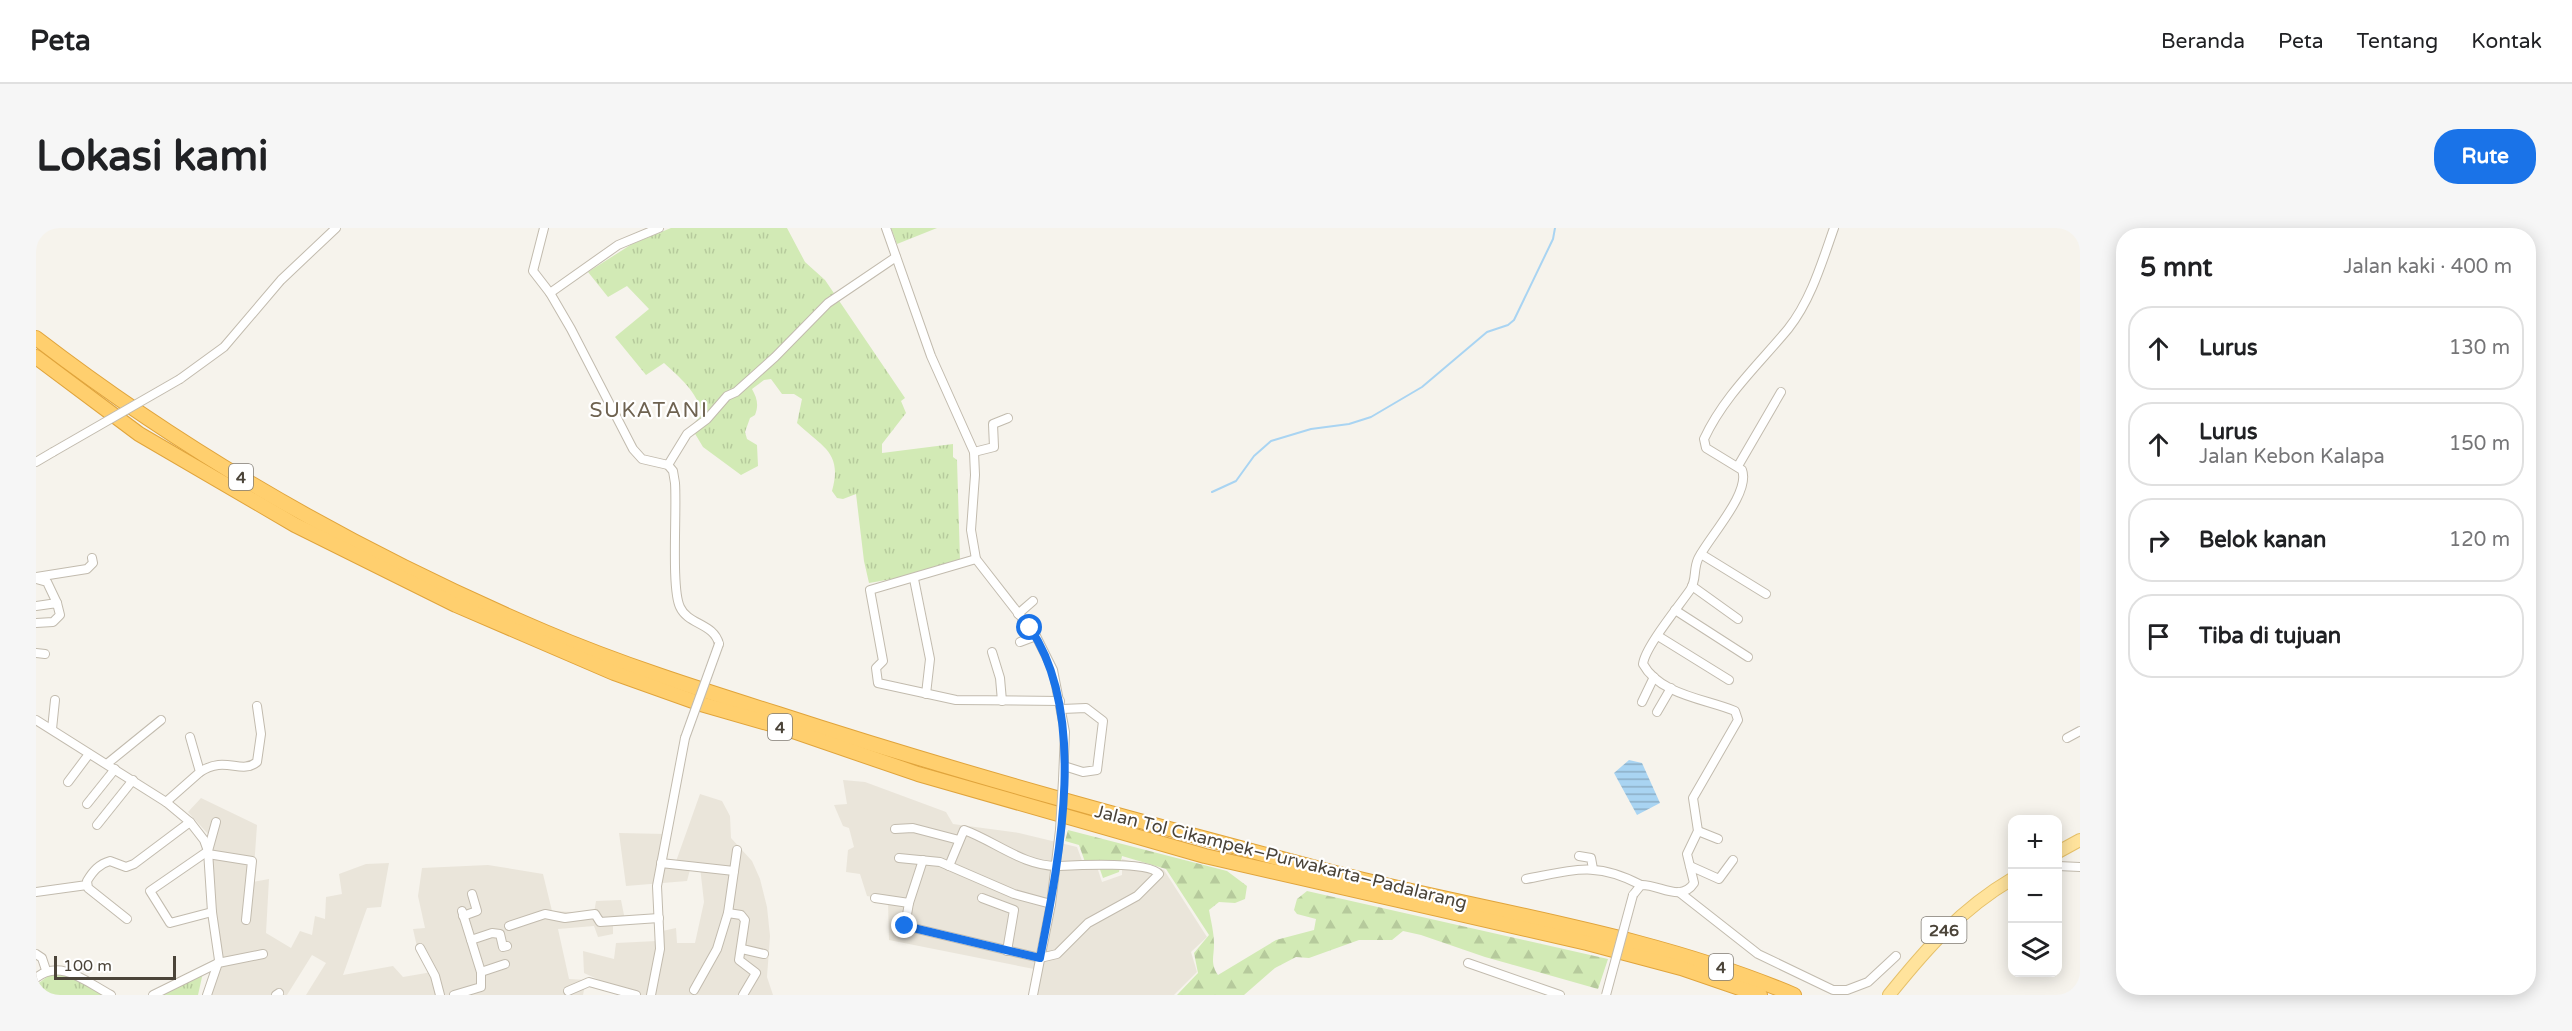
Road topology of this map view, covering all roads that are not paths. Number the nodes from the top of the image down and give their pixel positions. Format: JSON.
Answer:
{"nodes":[{"id":1,"x":336,"y":228,"type":"edge"},
{"id":2,"x":544,"y":228,"type":"edge"},
{"id":3,"x":659,"y":228,"type":"edge"},
{"id":4,"x":886,"y":228,"type":"edge"},
{"id":5,"x":1834,"y":228,"type":"edge"},
{"id":6,"x":896,"y":256,"type":"junction"},
{"id":7,"x":550,"y":292,"type":"junction"},
{"id":8,"x":36,"y":338,"type":"edge"},
{"id":9,"x":36,"y":357,"type":"edge"},
{"id":10,"x":1781,"y":392,"type":"dead end"},
{"id":11,"x":1008,"y":418,"type":"dead end"},
{"id":12,"x":974,"y":452,"type":"junction"},
{"id":13,"x":36,"y":462,"type":"edge"},
{"id":14,"x":668,"y":465,"type":"junction"},
{"id":15,"x":1738,"y":466,"type":"junction"},
{"id":16,"x":1701,"y":554,"type":"junction"},
{"id":17,"x":92,"y":558,"type":"dead end"},
{"id":18,"x":976,"y":559,"type":"junction"},
{"id":19,"x":36,"y":578,"type":"edge"},
{"id":20,"x":914,"y":579,"type":"junction"},
{"id":21,"x":1692,"y":586,"type":"junction"},
{"id":22,"x":1766,"y":594,"type":"dead end"},
{"id":23,"x":1033,"y":601,"type":"dead end"},
{"id":24,"x":57,"y":603,"type":"junction"},
{"id":25,"x":36,"y":606,"type":"edge"},
{"id":26,"x":1675,"y":610,"type":"junction"},
{"id":27,"x":1018,"y":614,"type":"junction"},
{"id":28,"x":1738,"y":619,"type":"dead end"},
{"id":29,"x":36,"y":623,"type":"edge"},
{"id":30,"x":1036,"y":636,"type":"junction"},
{"id":31,"x":1658,"y":636,"type":"junction"},
{"id":32,"x":1020,"y":642,"type":"dead end"},
{"id":33,"x":992,"y":652,"type":"dead end"},
{"id":34,"x":36,"y":654,"type":"edge"},
{"id":35,"x":45,"y":654,"type":"dead end"},
{"id":36,"x":1748,"y":657,"type":"dead end"},
{"id":37,"x":1654,"y":677,"type":"junction"},
{"id":38,"x":1729,"y":680,"type":"dead end"},
{"id":39,"x":1671,"y":688,"type":"junction"},
{"id":40,"x":926,"y":694,"type":"junction"},
{"id":41,"x":56,"y":700,"type":"dead end"},
{"id":42,"x":1002,"y":701,"type":"junction"},
{"id":43,"x":1642,"y":702,"type":"dead end"},
{"id":44,"x":1061,"y":705,"type":"junction"},
{"id":45,"x":257,"y":706,"type":"dead end"},
{"id":46,"x":1657,"y":712,"type":"dead end"},
{"id":47,"x":36,"y":720,"type":"edge"},
{"id":48,"x":161,"y":720,"type":"dead end"},
{"id":49,"x":52,"y":729,"type":"junction"},
{"id":50,"x":2080,"y":731,"type":"edge"},
{"id":51,"x":190,"y":737,"type":"dead end"},
{"id":52,"x":2067,"y":738,"type":"dead end"},
{"id":53,"x":89,"y":754,"type":"junction"},
{"id":54,"x":108,"y":763,"type":"junction"},
{"id":55,"x":1064,"y":766,"type":"junction"},
{"id":56,"x":116,"y":769,"type":"junction"},
{"id":57,"x":200,"y":772,"type":"junction"},
{"id":58,"x":132,"y":780,"type":"junction"},
{"id":59,"x":68,"y":782,"type":"dead end"},
{"id":60,"x":166,"y":802,"type":"junction"},
{"id":61,"x":87,"y":804,"type":"dead end"},
{"id":62,"x":190,"y":822,"type":"junction"},
{"id":63,"x":216,"y":822,"type":"dead end"},
{"id":64,"x":97,"y":825,"type":"dead end"},
{"id":65,"x":895,"y":829,"type":"dead end"},
{"id":66,"x":1698,"y":831,"type":"junction"},
{"id":67,"x":1718,"y":839,"type":"dead end"},
{"id":68,"x":959,"y":840,"type":"junction"},
{"id":69,"x":2080,"y":840,"type":"edge"},
{"id":70,"x":737,"y":850,"type":"dead end"},
{"id":71,"x":2062,"y":850,"type":"edge"},
{"id":72,"x":208,"y":852,"type":"junction"},
{"id":73,"x":1579,"y":856,"type":"dead end"},
{"id":74,"x":899,"y":858,"type":"dead end"},
{"id":75,"x":1733,"y":860,"type":"dead end"},
{"id":76,"x":923,"y":861,"type":"junction"},
{"id":77,"x":661,"y":863,"type":"junction"},
{"id":78,"x":949,"y":866,"type":"junction"},
{"id":79,"x":1056,"y":866,"type":"junction"},
{"id":80,"x":1690,"y":866,"type":"junction"},
{"id":81,"x":2062,"y":866,"type":"edge"},
{"id":82,"x":2080,"y":867,"type":"edge"},
{"id":83,"x":1593,"y":869,"type":"junction"},
{"id":84,"x":734,"y":871,"type":"junction"},
{"id":85,"x":1526,"y":879,"type":"dead end"},
{"id":86,"x":2008,"y":882,"type":"edge"},
{"id":87,"x":87,"y":885,"type":"junction"},
{"id":88,"x":1641,"y":885,"type":"junction"},
{"id":89,"x":36,"y":892,"type":"edge"},
{"id":90,"x":1679,"y":892,"type":"junction"},
{"id":91,"x":472,"y":894,"type":"dead end"},
{"id":92,"x":875,"y":898,"type":"dead end"},
{"id":93,"x":982,"y":898,"type":"dead end"},
{"id":94,"x":909,"y":903,"type":"junction"},
{"id":95,"x":1050,"y":904,"type":"junction"},
{"id":96,"x":212,"y":912,"type":"junction"},
{"id":97,"x":728,"y":913,"type":"junction"},
{"id":98,"x":659,"y":918,"type":"junction"},
{"id":99,"x":127,"y":919,"type":"dead end"},
{"id":100,"x":246,"y":920,"type":"dead end"},
{"id":101,"x":509,"y":926,"type":"dead end"},
{"id":102,"x":471,"y":940,"type":"junction"},
{"id":103,"x":507,"y":946,"type":"dead end"},
{"id":104,"x":420,"y":948,"type":"dead end"},
{"id":105,"x":742,"y":950,"type":"junction"},
{"id":106,"x":1007,"y":951,"type":"junction"},
{"id":107,"x":36,"y":954,"type":"edge"},
{"id":108,"x":263,"y":954,"type":"dead end"},
{"id":109,"x":764,"y":954,"type":"dead end"},
{"id":110,"x":1896,"y":956,"type":"dead end"},
{"id":111,"x":1040,"y":958,"type":"junction"},
{"id":112,"x":218,"y":963,"type":"junction"},
{"id":113,"x":1468,"y":963,"type":"dead end"},
{"id":114,"x":505,"y":964,"type":"dead end"},
{"id":115,"x":46,"y":970,"type":"junction"},
{"id":116,"x":482,"y":972,"type":"junction"},
{"id":117,"x":36,"y":978,"type":"edge"},
{"id":118,"x":694,"y":990,"type":"dead end"},
{"id":119,"x":568,"y":991,"type":"dead end"},
{"id":120,"x":111,"y":995,"type":"edge"},
{"id":121,"x":153,"y":995,"type":"edge"},
{"id":122,"x":207,"y":995,"type":"edge"},
{"id":123,"x":440,"y":995,"type":"edge"},
{"id":124,"x":454,"y":995,"type":"edge"},
{"id":125,"x":636,"y":995,"type":"edge"},
{"id":126,"x":651,"y":995,"type":"edge"},
{"id":127,"x":744,"y":995,"type":"edge"},
{"id":128,"x":1033,"y":995,"type":"edge"},
{"id":129,"x":1558,"y":995,"type":"edge"},
{"id":130,"x":1606,"y":995,"type":"edge"},
{"id":131,"x":1760,"y":995,"type":"edge"},
{"id":132,"x":1794,"y":995,"type":"edge"},
{"id":133,"x":1889,"y":995,"type":"edge"}],
"edges":[{"from":1,"to":13,"type":"street","bridge":true},
{"from":2,"to":7,"type":"street"},
{"from":3,"to":7,"type":"street"},
{"from":4,"to":6,"type":"street"},
{"from":5,"to":15,"type":"street"},
{"from":6,"to":12,"type":"street"},
{"from":6,"to":14,"type":"street"},
{"from":7,"to":14,"type":"street"},
{"from":8,"to":132,"type":"highway","name":"Jalan Tol Cikampek–Purwakarta–Padalarang","number":"4"},
{"from":9,"to":131,"type":"highway","name":"Jalan Tol Cikampek–Purwakarta–Padalarang","number":"4"},
{"from":10,"to":15,"type":"street"},
{"from":11,"to":12,"type":"street"},
{"from":12,"to":18,"type":"street"},
{"from":14,"to":77,"type":"street","bridge":true},
{"from":15,"to":16,"type":"street"},
{"from":16,"to":21,"type":"street"},
{"from":16,"to":22,"type":"street"},
{"from":17,"to":19,"type":"street"},
{"from":18,"to":20,"type":"street"},
{"from":18,"to":27,"type":"street"},
{"from":19,"to":24,"type":"street"},
{"from":20,"to":40,"type":"street"},
{"from":20,"to":40,"type":"street"},
{"from":21,"to":26,"type":"street"},
{"from":21,"to":28,"type":"street"},
{"from":23,"to":27,"type":"street"},
{"from":24,"to":25,"type":"street"},
{"from":24,"to":29,"type":"street"},
{"from":26,"to":31,"type":"street"},
{"from":26,"to":36,"type":"street"},
{"from":27,"to":30,"type":"street"},
{"from":30,"to":32,"type":"street"},
{"from":30,"to":44,"type":"street"},
{"from":31,"to":37,"type":"street"},
{"from":31,"to":38,"type":"street"},
{"from":33,"to":42,"type":"street"},
{"from":34,"to":35,"type":"street"},
{"from":37,"to":39,"type":"street"},
{"from":37,"to":43,"type":"street"},
{"from":39,"to":46,"type":"street"},
{"from":39,"to":66,"type":"street"},
{"from":40,"to":42,"type":"street"},
{"from":41,"to":49,"type":"street"},
{"from":42,"to":44,"type":"street"},
{"from":44,"to":55,"type":"street"},
{"from":44,"to":55,"type":"street"},
{"from":45,"to":57,"type":"street"},
{"from":47,"to":49,"type":"street"},
{"from":48,"to":54,"type":"street"},
{"from":49,"to":53,"type":"street"},
{"from":50,"to":52,"type":"street"},
{"from":51,"to":57,"type":"street"},
{"from":53,"to":54,"type":"street"},
{"from":53,"to":59,"type":"street"},
{"from":54,"to":56,"type":"street"},
{"from":55,"to":79,"type":"street","bridge":true},
{"from":56,"to":58,"type":"street"},
{"from":56,"to":61,"type":"street"},
{"from":57,"to":60,"type":"street"},
{"from":58,"to":60,"type":"street"},
{"from":58,"to":64,"type":"street"},
{"from":60,"to":62,"type":"street"},
{"from":62,"to":72,"type":"street"},
{"from":62,"to":87,"type":"street"},
{"from":63,"to":72,"type":"street"},
{"from":65,"to":68,"type":"street"},
{"from":66,"to":67,"type":"street"},
{"from":66,"to":80,"type":"street"},
{"from":68,"to":78,"type":"street"},
{"from":68,"to":79,"type":"street"},
{"from":69,"to":71,"type":"main road"},
{"from":70,"to":84,"type":"street"},
{"from":72,"to":96,"type":"street"},
{"from":72,"to":96,"type":"street"},
{"from":72,"to":100,"type":"street"},
{"from":73,"to":83,"type":"street"},
{"from":74,"to":76,"type":"street"},
{"from":75,"to":80,"type":"street"},
{"from":76,"to":78,"type":"street"},
{"from":76,"to":94,"type":"street"},
{"from":77,"to":84,"type":"street"},
{"from":77,"to":98,"type":"street"},
{"from":78,"to":95,"type":"street"},
{"from":79,"to":95,"type":"street"},
{"from":79,"to":111,"type":"street"},
{"from":80,"to":90,"type":"street"},
{"from":81,"to":82,"type":"street"},
{"from":83,"to":85,"type":"street"},
{"from":83,"to":88,"type":"street"},
{"from":84,"to":97,"type":"street"},
{"from":86,"to":133,"type":"main road","number":"246"},
{"from":87,"to":89,"type":"street"},
{"from":87,"to":99,"type":"street"},
{"from":88,"to":90,"type":"street"},
{"from":88,"to":130,"type":"street","bridge":true},
{"from":90,"to":110,"type":"street"},
{"from":91,"to":102,"type":"street"},
{"from":92,"to":94,"type":"street"},
{"from":93,"to":106,"type":"street"},
{"from":94,"to":106,"type":"street"},
{"from":95,"to":111,"type":"street"},
{"from":96,"to":112,"type":"street"},
{"from":97,"to":105,"type":"street"},
{"from":97,"to":118,"type":"street"},
{"from":98,"to":101,"type":"street"},
{"from":98,"to":126,"type":"street"},
{"from":102,"to":103,"type":"street"},
{"from":102,"to":116,"type":"street"},
{"from":104,"to":123,"type":"street"},
{"from":105,"to":109,"type":"street"},
{"from":105,"to":127,"type":"street"},
{"from":106,"to":111,"type":"street"},
{"from":107,"to":115,"type":"street"},
{"from":108,"to":112,"type":"street"},
{"from":111,"to":128,"type":"street"},
{"from":112,"to":121,"type":"street"},
{"from":112,"to":122,"type":"street"},
{"from":113,"to":129,"type":"street"},
{"from":114,"to":116,"type":"street"},
{"from":115,"to":117,"type":"street"},
{"from":115,"to":120,"type":"street"},
{"from":116,"to":124,"type":"street"},
{"from":119,"to":125,"type":"street"}]}
